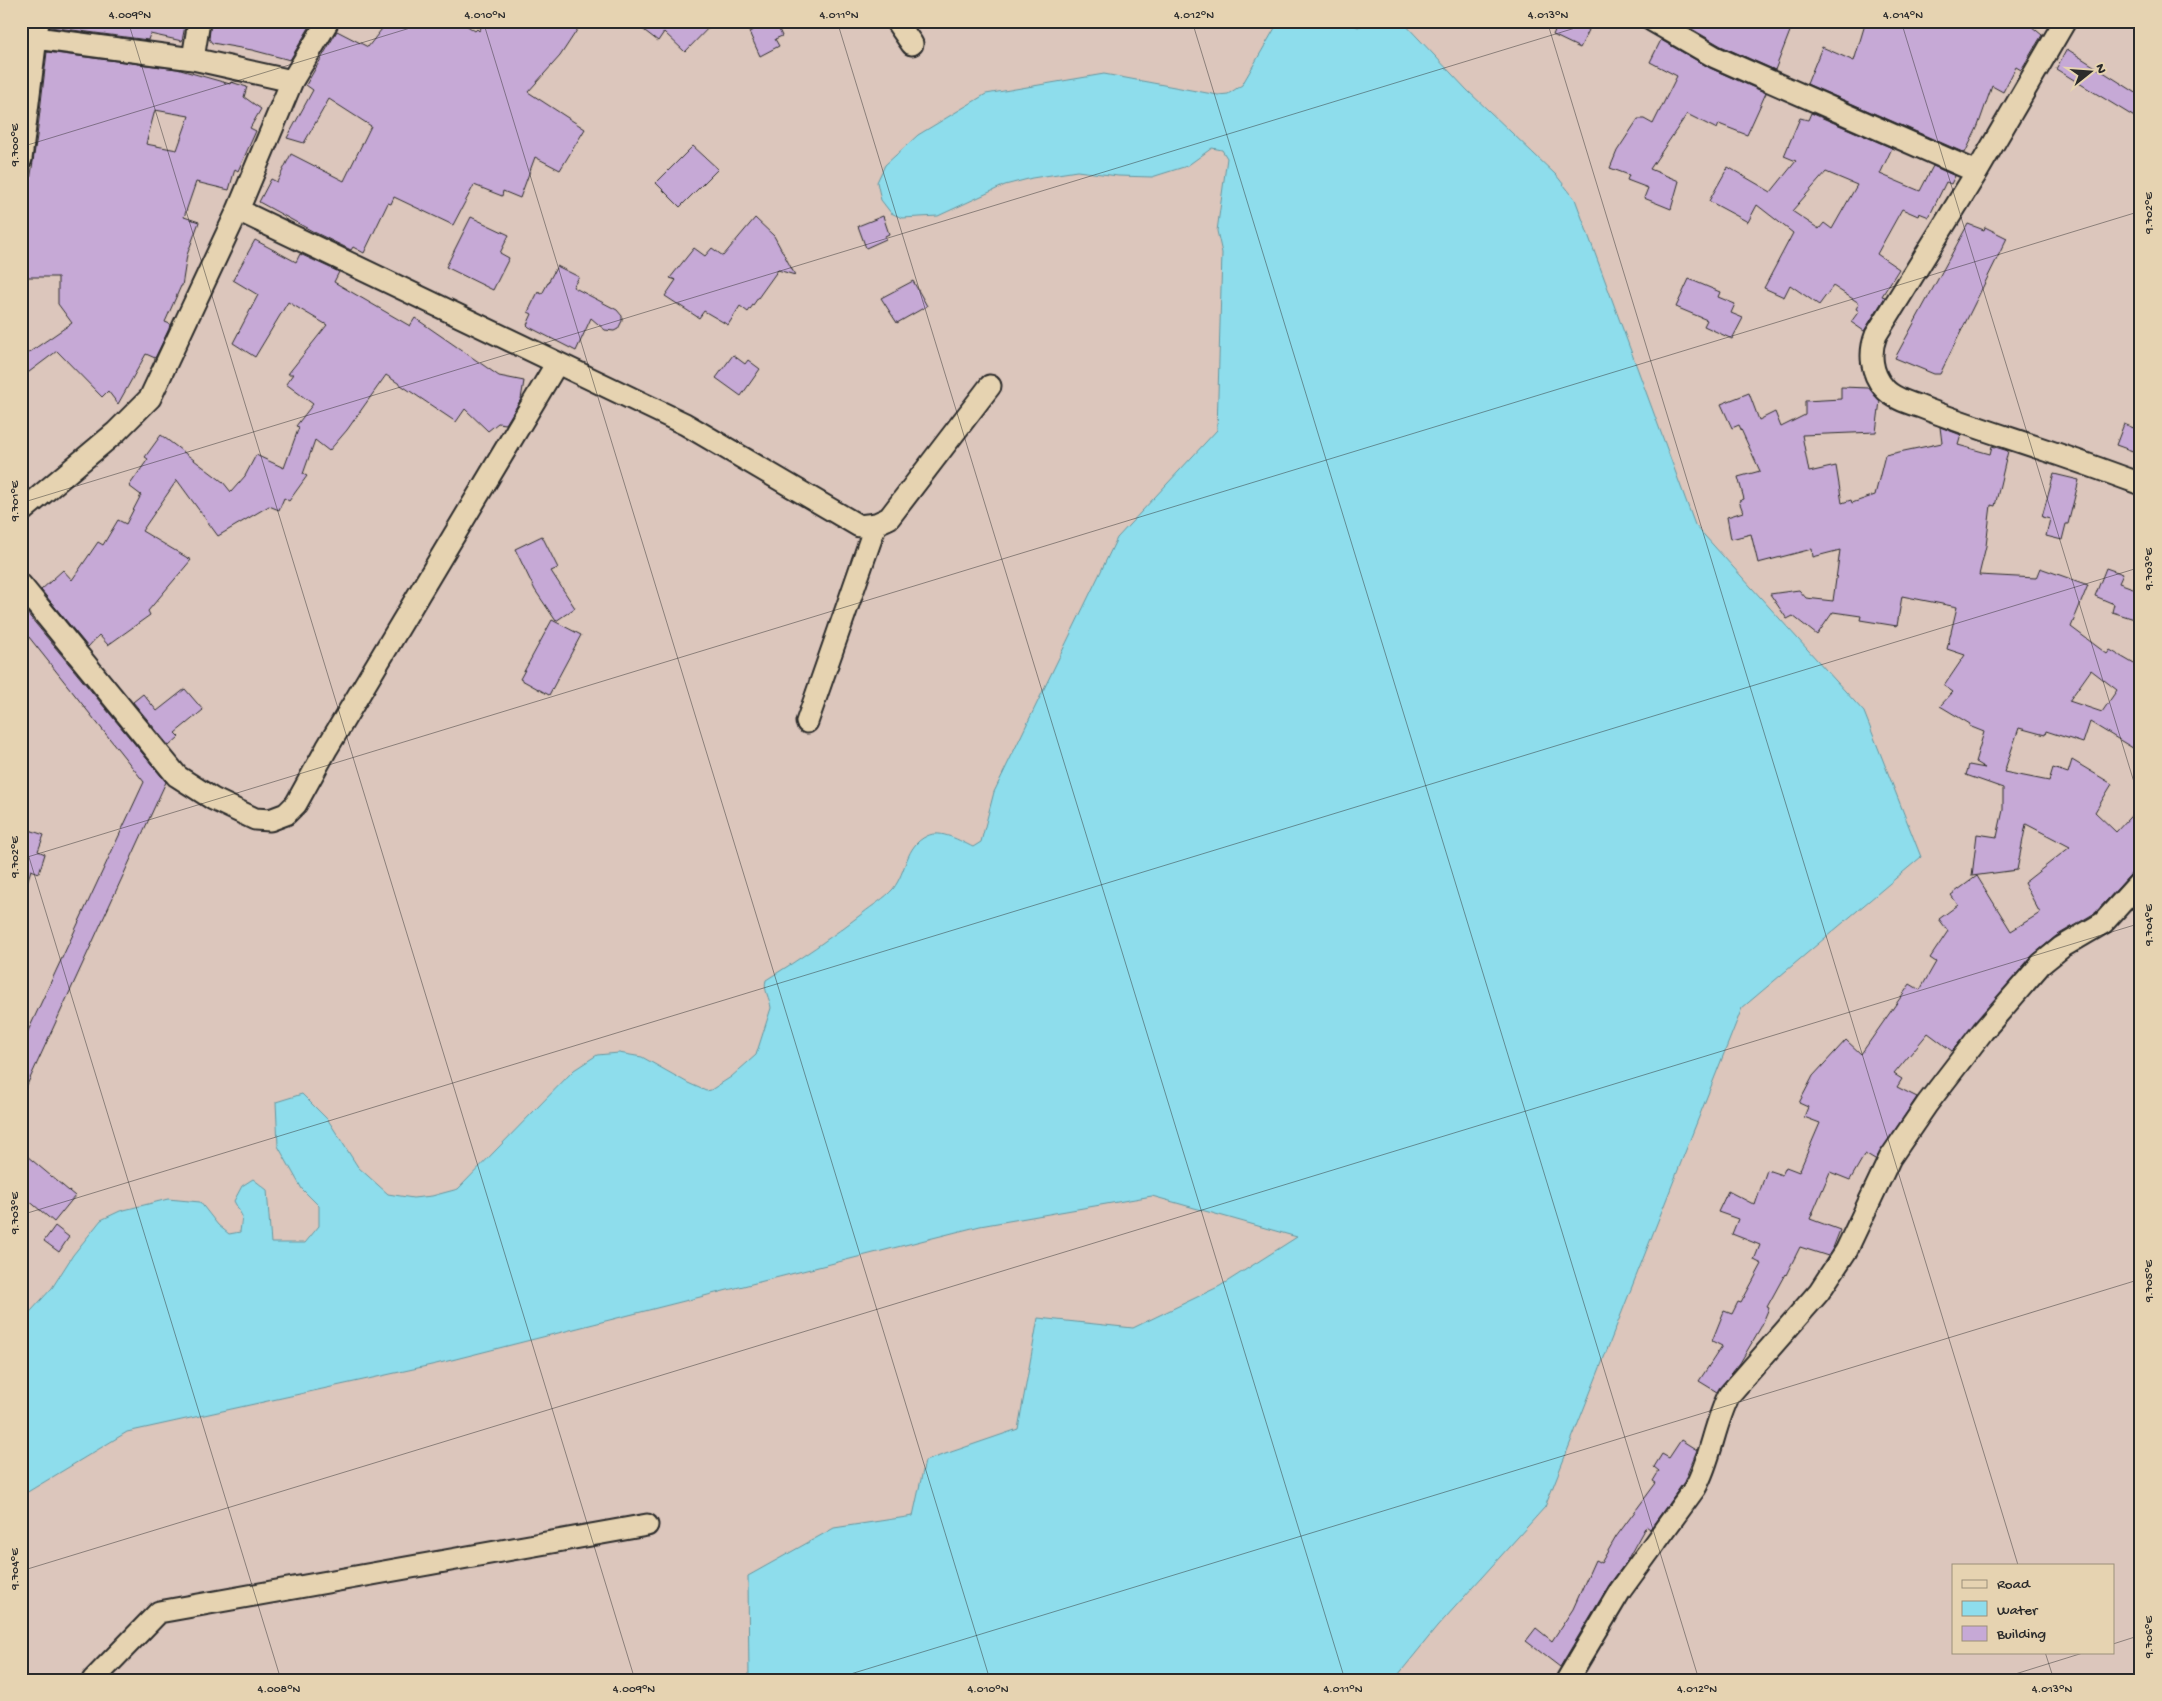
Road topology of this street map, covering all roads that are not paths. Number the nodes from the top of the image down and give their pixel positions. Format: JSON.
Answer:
{"nodes":[{"id":1,"x":199,"y":21,"type":"edge"},
{"id":2,"x":328,"y":21,"type":"edge"},
{"id":3,"x":896,"y":21,"type":"edge"},
{"id":4,"x":1653,"y":21,"type":"edge"},
{"id":5,"x":2065,"y":21,"type":"edge"},
{"id":6,"x":32,"y":32,"type":"edge"},
{"id":7,"x":912,"y":44,"type":"dead end"},
{"id":8,"x":193,"y":59,"type":"junction"},
{"id":9,"x":292,"y":82,"type":"junction"},
{"id":10,"x":21,"y":159,"type":"edge"},
{"id":11,"x":1977,"y":172,"type":"junction"},
{"id":12,"x":238,"y":210,"type":"junction"},
{"id":13,"x":557,"y":363,"type":"junction"},
{"id":14,"x":990,"y":386,"type":"dead end"},
{"id":15,"x":2141,"y":484,"type":"edge"},
{"id":16,"x":21,"y":512,"type":"edge"},
{"id":17,"x":876,"y":524,"type":"junction"},
{"id":18,"x":21,"y":585,"type":"edge"},
{"id":19,"x":808,"y":722,"type":"dead end"},
{"id":20,"x":2141,"y":881,"type":"edge"},
{"id":21,"x":647,"y":1525,"type":"dead end"},
{"id":22,"x":93,"y":1680,"type":"edge"},
{"id":23,"x":1567,"y":1680,"type":"edge"}],
"edges":[{"from":1,"to":8,"type":"street"},
{"from":2,"to":9,"type":"street"},
{"from":3,"to":7,"type":"street"},
{"from":4,"to":11,"type":"street"},
{"from":5,"to":11,"type":"street"},
{"from":6,"to":8,"type":"street"},
{"from":6,"to":10,"type":"street"},
{"from":8,"to":9,"type":"street"},
{"from":9,"to":12,"type":"street"},
{"from":11,"to":15,"type":"street"},
{"from":12,"to":13,"type":"street"},
{"from":12,"to":16,"type":"street"},
{"from":13,"to":17,"type":"street"},
{"from":13,"to":18,"type":"street"},
{"from":14,"to":17,"type":"street"},
{"from":17,"to":19,"type":"street"},
{"from":20,"to":23,"type":"street"},
{"from":21,"to":22,"type":"street"}]}
